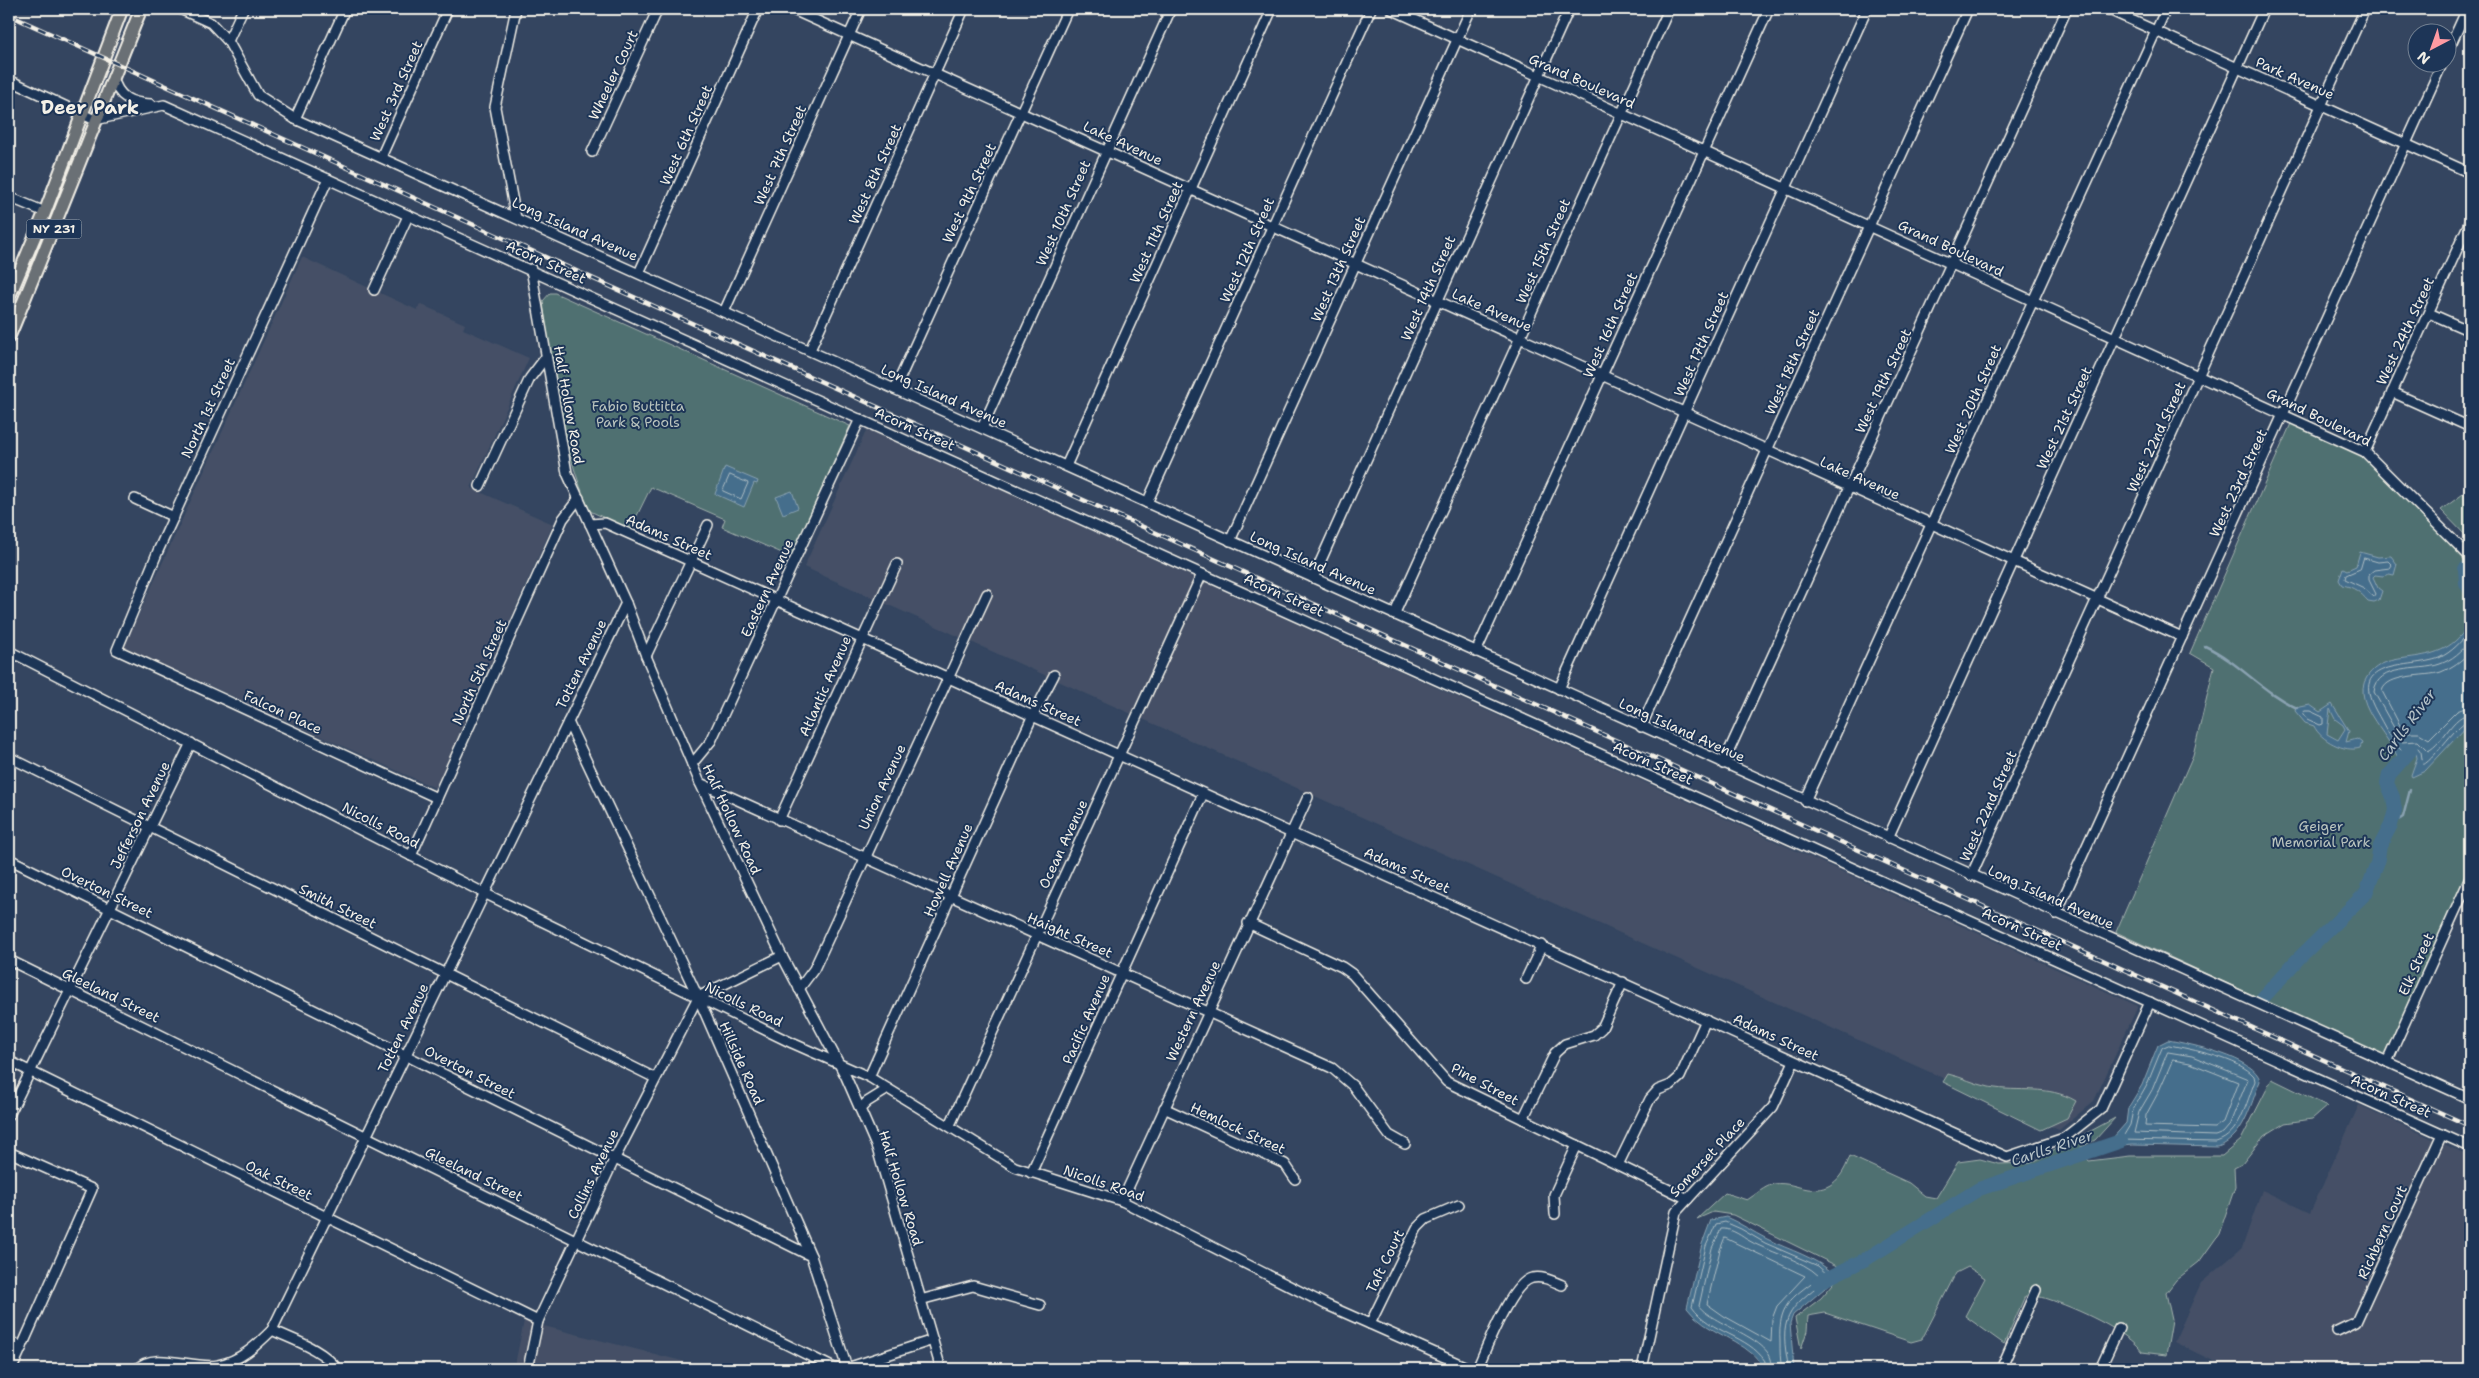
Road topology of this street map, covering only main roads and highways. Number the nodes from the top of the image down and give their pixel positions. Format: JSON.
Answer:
{"nodes":[{"id":1,"x":122,"y":9,"type":"edge"},
{"id":2,"x":141,"y":9,"type":"edge"},
{"id":3,"x":9,"y":297,"type":"edge"},
{"id":4,"x":10,"y":329,"type":"edge"}],
"edges":[{"from":1,"to":3,"type":"main road","number":"NY 231"},
{"from":2,"to":4,"type":"main road","number":"NY 231"}]}
